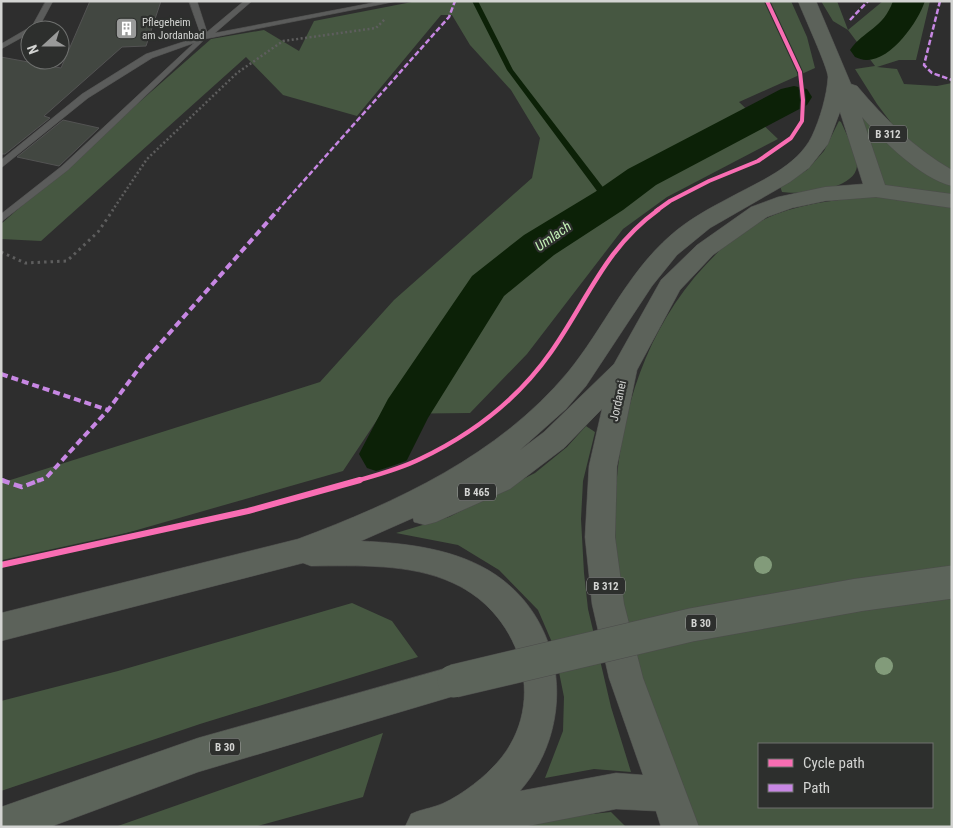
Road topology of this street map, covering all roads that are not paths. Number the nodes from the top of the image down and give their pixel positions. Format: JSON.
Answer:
{"nodes":[{"id":1,"x":50,"y":1,"type":"edge"},
{"id":2,"x":193,"y":1,"type":"edge"},
{"id":3,"x":249,"y":1,"type":"edge"},
{"id":4,"x":395,"y":1,"type":"edge"},
{"id":5,"x":807,"y":1,"type":"edge"},
{"id":6,"x":39,"y":20,"type":"edge"},
{"id":7,"x":20,"y":36,"type":"edge"},
{"id":8,"x":205,"y":37,"type":"junction"},
{"id":9,"x":1,"y":46,"type":"edge"},
{"id":10,"x":838,"y":75,"type":"junction"},
{"id":11,"x":1,"y":165,"type":"edge"},
{"id":12,"x":952,"y":179,"type":"edge"},
{"id":13,"x":876,"y":190,"type":"junction"},
{"id":14,"x":952,"y":201,"type":"edge"},
{"id":15,"x":1,"y":219,"type":"edge"},
{"id":16,"x":624,"y":370,"type":"junction"},
{"id":17,"x":295,"y":553,"type":"junction"},
{"id":18,"x":952,"y":582,"type":"edge"},
{"id":19,"x":1,"y":627,"type":"edge"},
{"id":20,"x":674,"y":811,"type":"edge"},
{"id":21,"x":435,"y":824,"type":"edge"},
{"id":22,"x":1,"y":826,"type":"edge"}],
"edges":[{"from":1,"to":6,"type":"lane"},
{"from":2,"to":8,"type":"lane"},
{"from":3,"to":8,"type":"lane"},
{"from":4,"to":8,"type":"lane"},
{"from":5,"to":10,"type":"main road","number":"B 312"},
{"from":7,"to":9,"type":"lane"},
{"from":8,"to":11,"type":"lane"},
{"from":8,"to":15,"type":"lane"},
{"from":10,"to":12,"type":"main road","number":"B 312"},
{"from":10,"to":13,"type":"main road","number":"B 312"},
{"from":10,"to":17,"type":"main road"},
{"from":13,"to":14,"type":"main road","name":"Jordanei","number":"B 312"},
{"from":13,"to":16,"type":"main road","name":"Jordanei","number":"B 312"},
{"from":16,"to":17,"type":"main road","number":"B 465"},
{"from":16,"to":20,"type":"main road","name":"Jordanei","number":"B 312"},
{"from":17,"to":19,"type":"main road","number":"B 465"},
{"from":17,"to":21,"type":"main road"},
{"from":18,"to":22,"type":"highway","number":"B 30","bridge":true},
{"from":20,"to":21,"type":"main road"}]}
